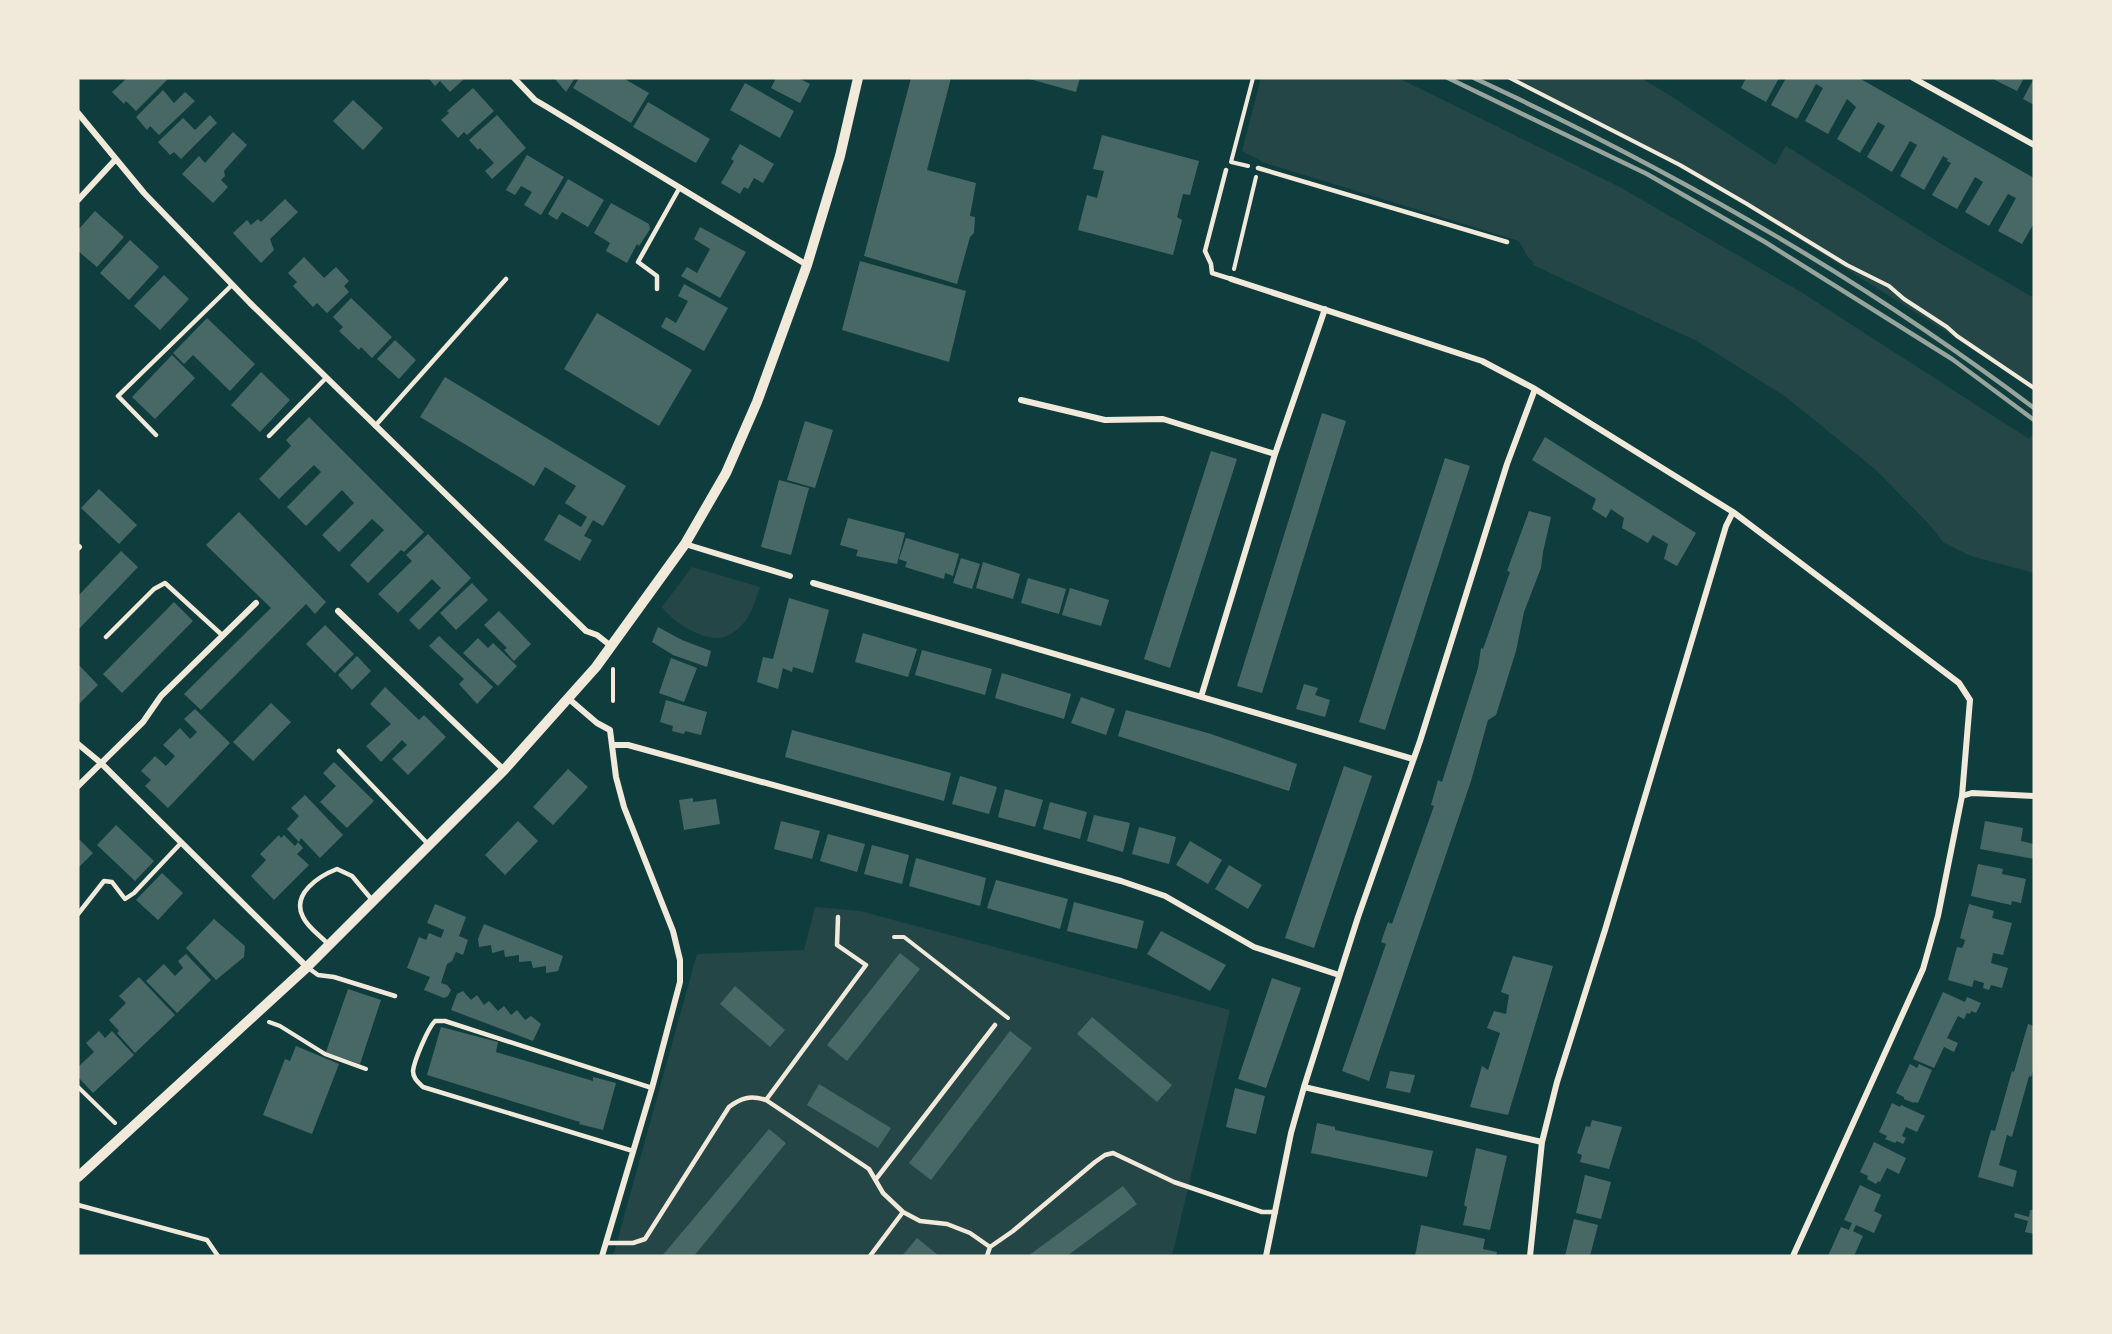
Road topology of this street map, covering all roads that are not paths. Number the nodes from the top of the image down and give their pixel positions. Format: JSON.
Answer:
{"nodes":[{"id":1,"x":514,"y":78,"type":"edge"},
{"id":2,"x":858,"y":78,"type":"edge"},
{"id":3,"x":1913,"y":78,"type":"edge"},
{"id":4,"x":78,"y":113,"type":"edge"},
{"id":5,"x":2034,"y":145,"type":"edge"},
{"id":6,"x":116,"y":160,"type":"junction"},
{"id":7,"x":1258,"y":168,"type":"road end"},
{"id":8,"x":1226,"y":170,"type":"dead end"},
{"id":9,"x":680,"y":188,"type":"junction"},
{"id":10,"x":78,"y":200,"type":"edge"},
{"id":11,"x":1507,"y":242,"type":"dead end"},
{"id":12,"x":807,"y":265,"type":"junction"},
{"id":13,"x":506,"y":279,"type":"dead end"},
{"id":14,"x":1231,"y":279,"type":"joint"},
{"id":15,"x":232,"y":285,"type":"junction"},
{"id":16,"x":657,"y":288,"type":"dead end"},
{"id":17,"x":1325,"y":309,"type":"junction"},
{"id":18,"x":326,"y":378,"type":"junction"},
{"id":19,"x":1535,"y":389,"type":"junction"},
{"id":20,"x":1021,"y":400,"type":"dead end"},
{"id":21,"x":375,"y":426,"type":"junction"},
{"id":22,"x":156,"y":435,"type":"dead end"},
{"id":23,"x":269,"y":436,"type":"dead end"},
{"id":24,"x":1275,"y":454,"type":"junction"},
{"id":25,"x":1733,"y":512,"type":"junction"},
{"id":26,"x":685,"y":544,"type":"junction"},
{"id":27,"x":790,"y":576,"type":"dead end"},
{"id":28,"x":813,"y":583,"type":"dead end"},
{"id":29,"x":256,"y":603,"type":"dead end"},
{"id":30,"x":338,"y":611,"type":"dead end"},
{"id":31,"x":222,"y":635,"type":"junction"},
{"id":32,"x":106,"y":637,"type":"dead end"},
{"id":33,"x":611,"y":646,"type":"junction"},
{"id":34,"x":1201,"y":698,"type":"junction"},
{"id":35,"x":569,"y":699,"type":"junction"},
{"id":36,"x":78,"y":744,"type":"edge"},
{"id":37,"x":612,"y":745,"type":"junction"},
{"id":38,"x":339,"y":751,"type":"dead end"},
{"id":39,"x":1413,"y":759,"type":"junction"},
{"id":40,"x":101,"y":763,"type":"junction"},
{"id":41,"x":504,"y":770,"type":"junction"},
{"id":42,"x":78,"y":786,"type":"edge"},
{"id":43,"x":1962,"y":796,"type":"junction"},
{"id":44,"x":2034,"y":796,"type":"edge"},
{"id":45,"x":181,"y":843,"type":"junction"},
{"id":46,"x":430,"y":846,"type":"junction"},
{"id":47,"x":373,"y":901,"type":"junction"},
{"id":48,"x":78,"y":915,"type":"edge"},
{"id":49,"x":838,"y":917,"type":"dead end"},
{"id":50,"x":329,"y":945,"type":"junction"},
{"id":51,"x":307,"y":967,"type":"junction"},
{"id":52,"x":1339,"y":975,"type":"junction"},
{"id":53,"x":395,"y":996,"type":"dead end"},
{"id":54,"x":995,"y":1025,"type":"dead end"},
{"id":55,"x":1304,"y":1087,"type":"junction"},
{"id":56,"x":652,"y":1088,"type":"junction"},
{"id":57,"x":766,"y":1100,"type":"junction"},
{"id":58,"x":1542,"y":1142,"type":"junction"},
{"id":59,"x":633,"y":1151,"type":"junction"},
{"id":60,"x":78,"y":1177,"type":"edge"},
{"id":61,"x":876,"y":1179,"type":"junction"},
{"id":62,"x":78,"y":1205,"type":"edge"},
{"id":63,"x":903,"y":1212,"type":"junction"},
{"id":64,"x":1276,"y":1212,"type":"junction"},
{"id":65,"x":606,"y":1243,"type":"junction"},
{"id":66,"x":990,"y":1247,"type":"junction"},
{"id":67,"x":218,"y":1256,"type":"edge"},
{"id":68,"x":602,"y":1256,"type":"edge"},
{"id":69,"x":870,"y":1256,"type":"edge"},
{"id":70,"x":987,"y":1256,"type":"edge"},
{"id":71,"x":1266,"y":1256,"type":"edge"},
{"id":72,"x":1530,"y":1256,"type":"edge"},
{"id":73,"x":1792,"y":1256,"type":"edge"}],
"edges":[{"from":1,"to":9,"type":"street"},
{"from":2,"to":12,"type":"street"},
{"from":3,"to":5,"type":"street"},
{"from":4,"to":6,"type":"street"},
{"from":6,"to":10,"type":"street"},
{"from":6,"to":15,"type":"street"},
{"from":7,"to":11,"type":"lane"},
{"from":8,"to":14,"type":"lane"},
{"from":9,"to":12,"type":"street"},
{"from":9,"to":16,"type":"lane"},
{"from":12,"to":26,"type":"street"},
{"from":13,"to":21,"type":"lane"},
{"from":14,"to":17,"type":"street"},
{"from":15,"to":18,"type":"street"},
{"from":15,"to":22,"type":"lane"},
{"from":17,"to":19,"type":"street"},
{"from":17,"to":24,"type":"street"},
{"from":18,"to":21,"type":"street"},
{"from":18,"to":23,"type":"lane"},
{"from":19,"to":25,"type":"street"},
{"from":19,"to":39,"type":"street"},
{"from":20,"to":24,"type":"street"},
{"from":21,"to":33,"type":"street"},
{"from":24,"to":34,"type":"street"},
{"from":25,"to":43,"type":"street"},
{"from":25,"to":58,"type":"street"},
{"from":26,"to":27,"type":"street"},
{"from":26,"to":33,"type":"street"},
{"from":28,"to":34,"type":"street"},
{"from":29,"to":31,"type":"street"},
{"from":30,"to":41,"type":"street"},
{"from":31,"to":32,"type":"lane"},
{"from":31,"to":40,"type":"street"},
{"from":33,"to":35,"type":"street"},
{"from":34,"to":39,"type":"street"},
{"from":35,"to":37,"type":"street"},
{"from":35,"to":41,"type":"street"},
{"from":36,"to":40,"type":"street"},
{"from":37,"to":52,"type":"street"},
{"from":37,"to":56,"type":"street"},
{"from":38,"to":46,"type":"lane"},
{"from":39,"to":52,"type":"street"},
{"from":40,"to":42,"type":"street"},
{"from":40,"to":45,"type":"street"},
{"from":41,"to":46,"type":"street"},
{"from":43,"to":44,"type":"street"},
{"from":43,"to":73,"type":"street"},
{"from":45,"to":48,"type":"lane"},
{"from":45,"to":51,"type":"street"},
{"from":46,"to":47,"type":"street"},
{"from":47,"to":50,"type":"street"},
{"from":47,"to":50,"type":"lane"},
{"from":49,"to":57,"type":"lane"},
{"from":50,"to":51,"type":"street"},
{"from":51,"to":53,"type":"lane"},
{"from":51,"to":60,"type":"street"},
{"from":52,"to":55,"type":"street"},
{"from":54,"to":61,"type":"lane"},
{"from":55,"to":58,"type":"street"},
{"from":55,"to":64,"type":"street"},
{"from":56,"to":59,"type":"street"},
{"from":56,"to":59,"type":"lane"},
{"from":57,"to":61,"type":"lane"},
{"from":57,"to":65,"type":"lane"},
{"from":58,"to":72,"type":"street"},
{"from":59,"to":65,"type":"street"},
{"from":61,"to":63,"type":"lane"},
{"from":62,"to":67,"type":"lane"},
{"from":63,"to":66,"type":"lane"},
{"from":63,"to":69,"type":"lane"},
{"from":64,"to":66,"type":"lane"},
{"from":64,"to":71,"type":"street"},
{"from":65,"to":68,"type":"street"},
{"from":66,"to":70,"type":"lane"}]}
